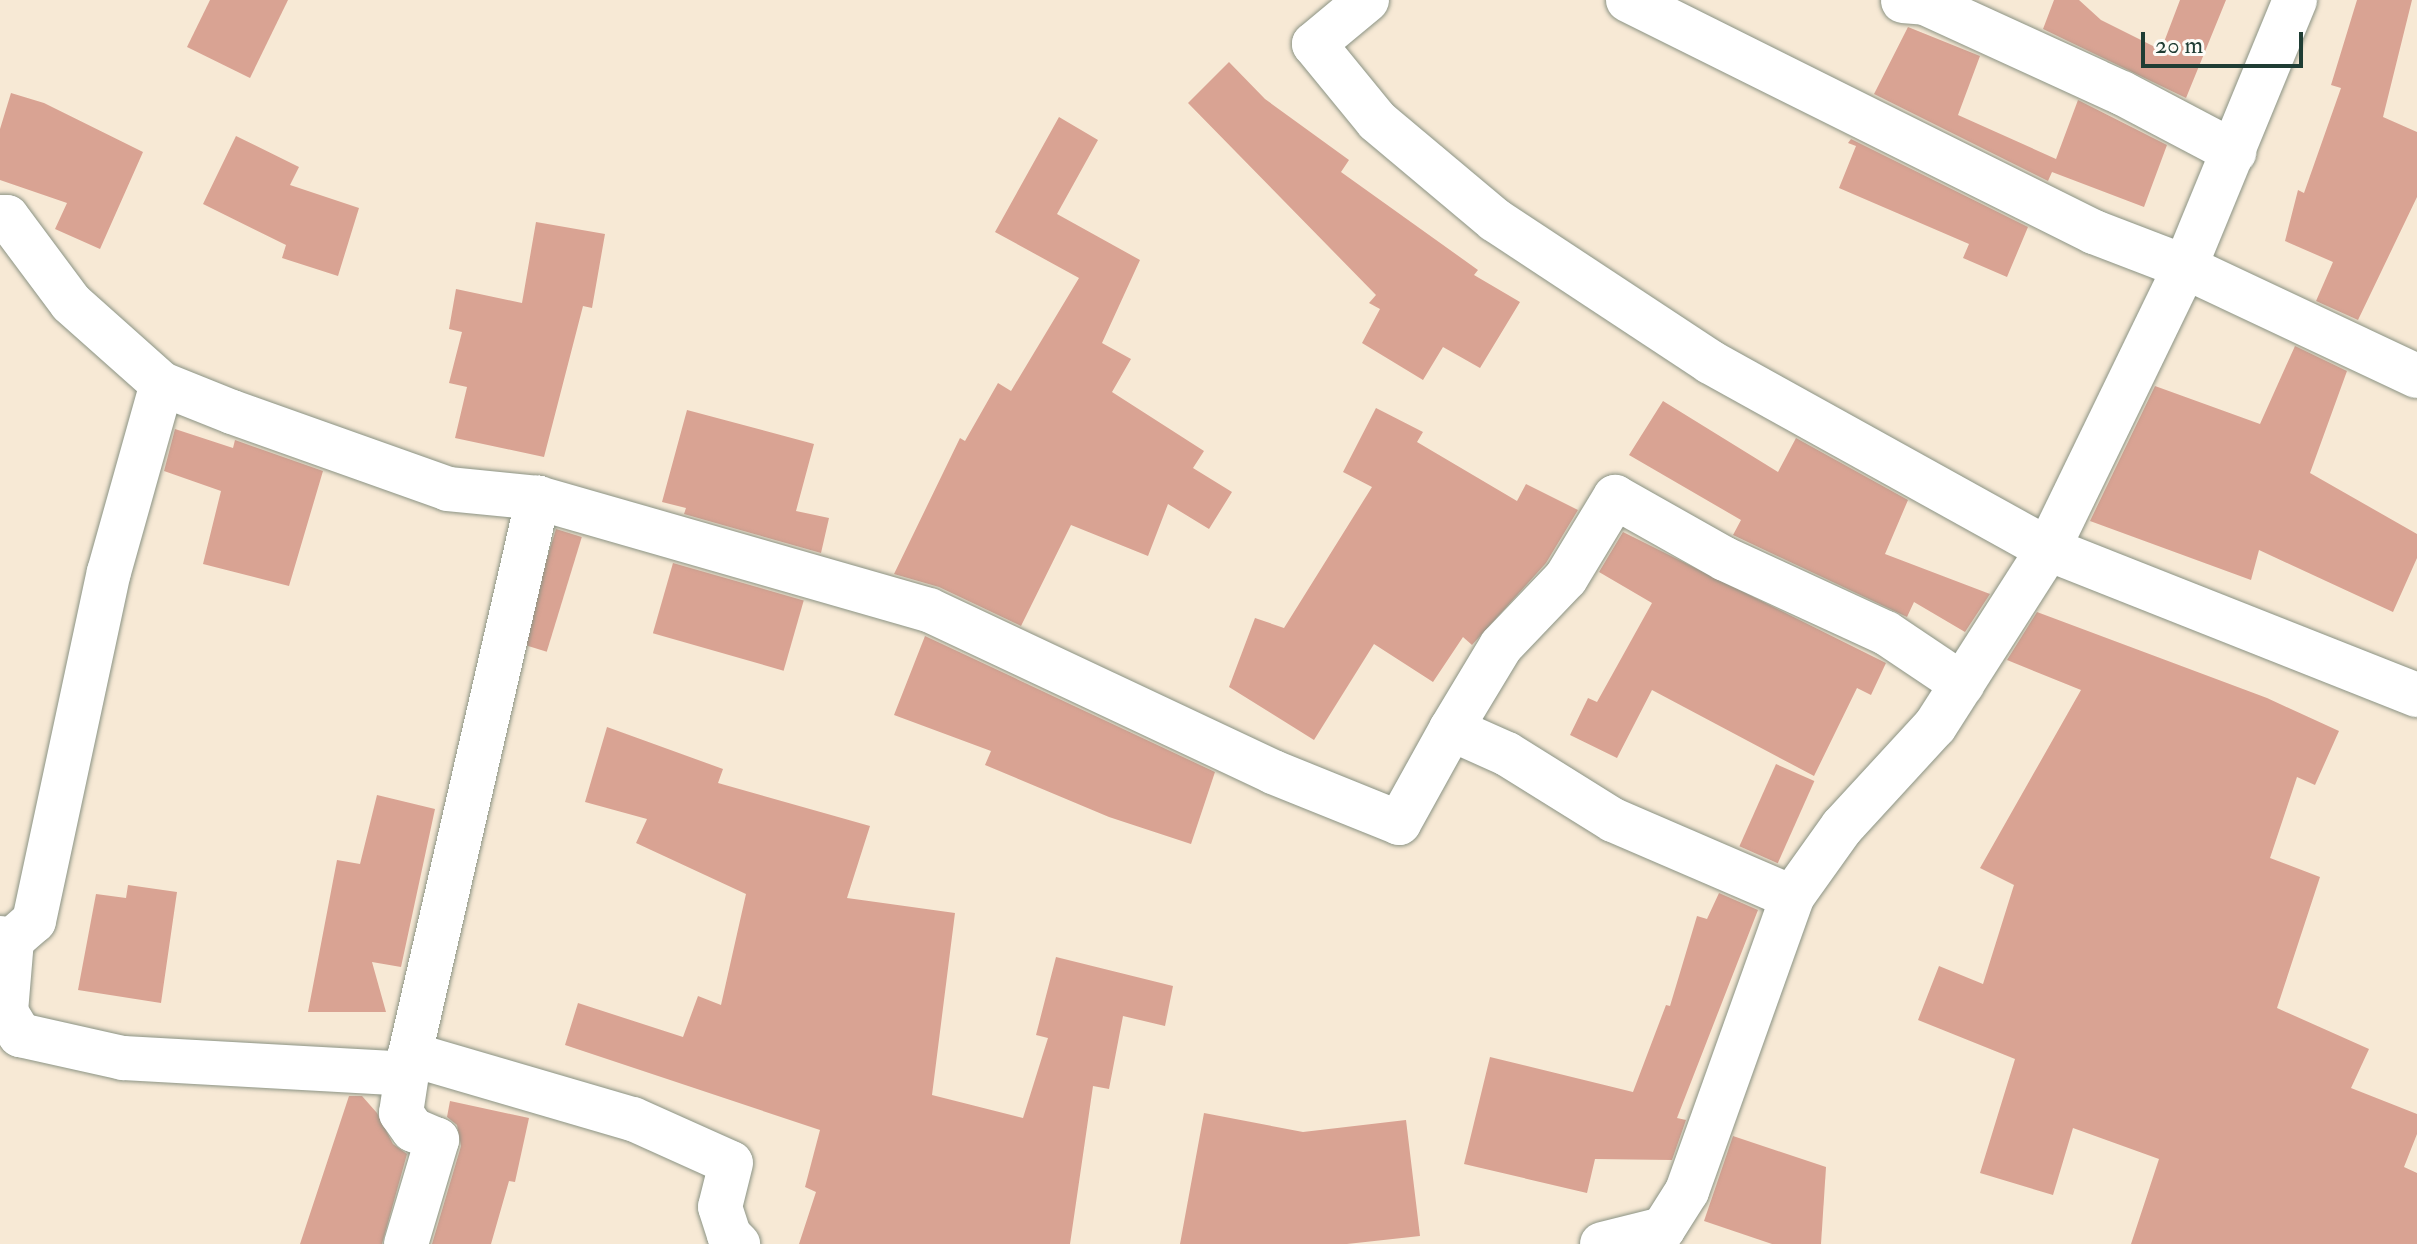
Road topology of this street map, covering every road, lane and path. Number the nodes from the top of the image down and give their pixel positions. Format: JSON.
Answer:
{"nodes":[{"id":1,"x":1367,"y":0,"type":"edge"},
{"id":2,"x":1628,"y":0,"type":"edge"},
{"id":3,"x":2295,"y":0,"type":"edge"},
{"id":4,"x":1903,"y":1,"type":"edge"},
{"id":5,"x":2234,"y":152,"type":"junction"},
{"id":6,"x":0,"y":217,"type":"edge"},
{"id":7,"x":2185,"y":267,"type":"junction"},
{"id":8,"x":2417,"y":376,"type":"edge"},
{"id":9,"x":162,"y":384,"type":"junction"},
{"id":10,"x":538,"y":498,"type":"junction"},
{"id":11,"x":2048,"y":549,"type":"junction"},
{"id":12,"x":1962,"y":684,"type":"junction"},
{"id":13,"x":2417,"y":695,"type":"edge"},
{"id":14,"x":1451,"y":729,"type":"junction"},
{"id":15,"x":1792,"y":897,"type":"junction"},
{"id":16,"x":6,"y":939,"type":"edge"},
{"id":17,"x":409,"y":1064,"type":"junction"},
{"id":18,"x":1664,"y":1236,"type":"edge"},
{"id":19,"x":406,"y":1244,"type":"edge"},
{"id":20,"x":738,"y":1244,"type":"edge"},
{"id":21,"x":1602,"y":1244,"type":"edge"}],
"edges":[{"from":1,"to":11,"type":"street"},
{"from":2,"to":7,"type":"street"},
{"from":3,"to":5,"type":"street"},
{"from":4,"to":5,"type":"street"},
{"from":5,"to":7,"type":"street"},
{"from":6,"to":9,"type":"street"},
{"from":7,"to":8,"type":"street"},
{"from":7,"to":11,"type":"street"},
{"from":9,"to":10,"type":"street"},
{"from":9,"to":16,"type":"street"},
{"from":10,"to":14,"type":"street"},
{"from":10,"to":17,"type":"street"},
{"from":11,"to":12,"type":"street"},
{"from":11,"to":13,"type":"street"},
{"from":12,"to":14,"type":"street"},
{"from":12,"to":15,"type":"street"},
{"from":14,"to":15,"type":"street"},
{"from":15,"to":18,"type":"street"},
{"from":16,"to":17,"type":"street"},
{"from":17,"to":19,"type":"street"},
{"from":17,"to":20,"type":"street"},
{"from":18,"to":21,"type":"street"}]}
